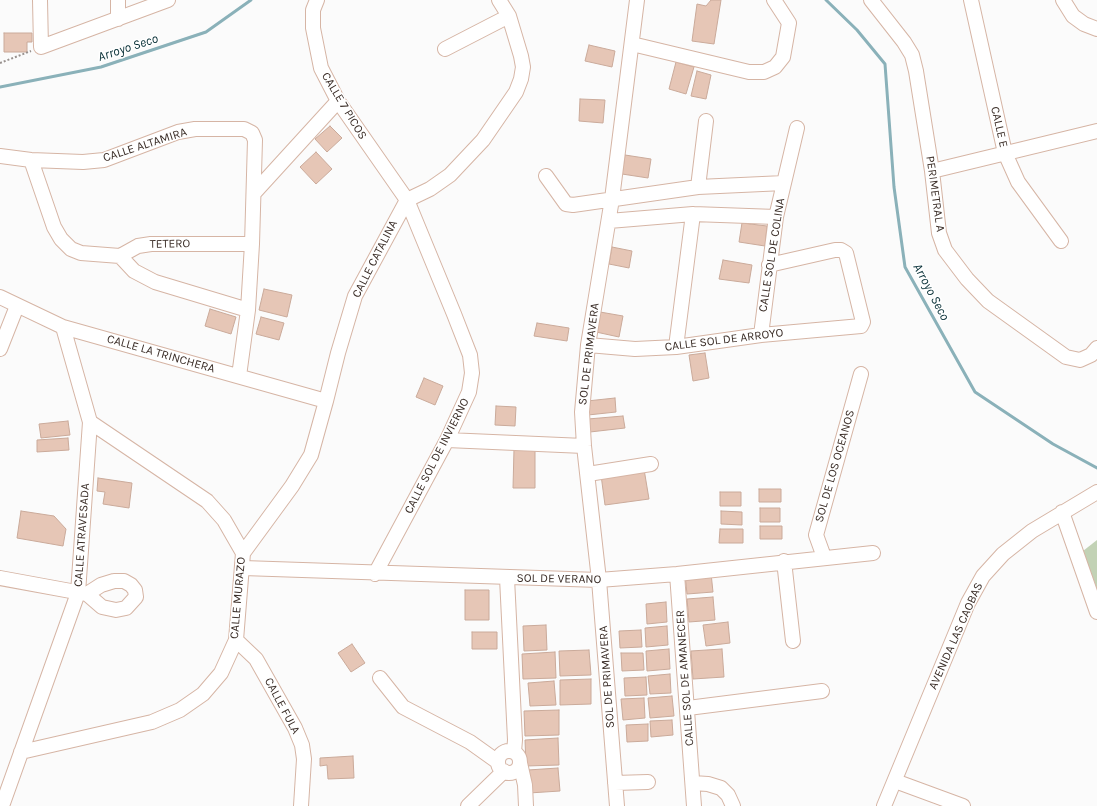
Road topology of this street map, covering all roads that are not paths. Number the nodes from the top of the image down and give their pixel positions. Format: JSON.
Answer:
{"nodes":[{"id":1,"x":40,"y":0,"type":"edge"},
{"id":2,"x":118,"y":0,"type":"edge"},
{"id":3,"x":168,"y":0,"type":"edge"},
{"id":4,"x":317,"y":0,"type":"edge"},
{"id":5,"x":499,"y":0,"type":"edge"},
{"id":6,"x":510,"y":0,"type":"edge"},
{"id":7,"x":637,"y":0,"type":"edge"},
{"id":8,"x":774,"y":0,"type":"edge"},
{"id":9,"x":871,"y":0,"type":"edge"},
{"id":10,"x":971,"y":0,"type":"edge"},
{"id":11,"x":1063,"y":0,"type":"edge"},
{"id":12,"x":508,"y":16,"type":"junction"},
{"id":13,"x":118,"y":19,"type":"junction"},
{"id":14,"x":1097,"y":29,"type":"edge"},
{"id":15,"x":632,"y":44,"type":"junction"},
{"id":16,"x":445,"y":49,"type":"dead end"},
{"id":17,"x":338,"y":101,"type":"junction"},
{"id":18,"x":706,"y":121,"type":"dead end"},
{"id":19,"x":797,"y":128,"type":"dead end"},
{"id":20,"x":1097,"y":131,"type":"edge"},
{"id":21,"x":1005,"y":153,"type":"junction"},
{"id":22,"x":0,"y":156,"type":"edge"},
{"id":23,"x":31,"y":160,"type":"junction"},
{"id":24,"x":932,"y":171,"type":"junction"},
{"id":25,"x":546,"y":176,"type":"dead end"},
{"id":26,"x":784,"y":182,"type":"junction"},
{"id":27,"x":698,"y":187,"type":"junction"},
{"id":28,"x":254,"y":193,"type":"junction"},
{"id":29,"x":612,"y":199,"type":"junction"},
{"id":30,"x":406,"y":200,"type":"junction"},
{"id":31,"x":693,"y":214,"type":"junction"},
{"id":32,"x":776,"y":217,"type":"junction"},
{"id":33,"x":609,"y":221,"type":"junction"},
{"id":34,"x":1061,"y":241,"type":"dead end"},
{"id":35,"x":252,"y":244,"type":"junction"},
{"id":36,"x":120,"y":256,"type":"junction"},
{"id":37,"x":769,"y":265,"type":"junction"},
{"id":38,"x":0,"y":297,"type":"edge"},
{"id":39,"x":18,"y":306,"type":"junction"},
{"id":40,"x":248,"y":310,"type":"junction"},
{"id":41,"x":63,"y":327,"type":"junction"},
{"id":42,"x":760,"y":335,"type":"junction"},
{"id":43,"x":588,"y":346,"type":"junction"},
{"id":44,"x":676,"y":346,"type":"junction"},
{"id":45,"x":0,"y":348,"type":"edge"},
{"id":46,"x":1097,"y":348,"type":"edge"},
{"id":47,"x":861,"y":374,"type":"dead end"},
{"id":48,"x":240,"y":376,"type":"junction"},
{"id":49,"x":326,"y":401,"type":"junction"},
{"id":50,"x":90,"y":422,"type":"junction"},
{"id":51,"x":447,"y":440,"type":"junction"},
{"id":52,"x":584,"y":446,"type":"junction"},
{"id":53,"x":652,"y":464,"type":"dead end"},
{"id":54,"x":588,"y":474,"type":"junction"},
{"id":55,"x":1095,"y":493,"type":"edge"},
{"id":56,"x":1062,"y":512,"type":"junction"},
{"id":57,"x":243,"y":553,"type":"junction"},
{"id":58,"x":873,"y":553,"type":"dead end"},
{"id":59,"x":824,"y":557,"type":"junction"},
{"id":60,"x":784,"y":562,"type":"junction"},
{"id":61,"x":243,"y":568,"type":"junction"},
{"id":62,"x":375,"y":574,"type":"junction"},
{"id":63,"x":677,"y":574,"type":"junction"},
{"id":64,"x":0,"y":578,"type":"edge"},
{"id":65,"x":507,"y":578,"type":"junction"},
{"id":66,"x":599,"y":580,"type":"junction"},
{"id":67,"x":83,"y":594,"type":"junction"},
{"id":68,"x":1097,"y":612,"type":"edge"},
{"id":69,"x":236,"y":640,"type":"junction"},
{"id":70,"x":793,"y":641,"type":"dead end"},
{"id":71,"x":380,"y":678,"type":"dead end"},
{"id":72,"x":822,"y":691,"type":"dead end"},
{"id":73,"x":688,"y":708,"type":"junction"},
{"id":74,"x":22,"y":752,"type":"junction"},
{"id":75,"x":508,"y":760,"type":"junction"},
{"id":76,"x":895,"y":781,"type":"junction"},
{"id":77,"x":648,"y":782,"type":"dead end"},
{"id":78,"x":615,"y":783,"type":"junction"},
{"id":79,"x":693,"y":783,"type":"junction"},
{"id":80,"x":2,"y":806,"type":"edge"},
{"id":81,"x":301,"y":806,"type":"edge"},
{"id":82,"x":468,"y":806,"type":"edge"},
{"id":83,"x":526,"y":806,"type":"edge"},
{"id":84,"x":617,"y":806,"type":"edge"},
{"id":85,"x":694,"y":806,"type":"edge"},
{"id":86,"x":732,"y":806,"type":"edge"},
{"id":87,"x":884,"y":806,"type":"edge"},
{"id":88,"x":963,"y":806,"type":"edge"}],
"edges":[{"from":1,"to":13,"type":"street"},
{"from":2,"to":13,"type":"street"},
{"from":3,"to":13,"type":"street"},
{"from":4,"to":17,"type":"street","name":"CALLE 7 PICOS"},
{"from":5,"to":12,"type":"street"},
{"from":6,"to":12,"type":"street"},
{"from":7,"to":15,"type":"street","name":"SOL DE PRIMAVERA"},
{"from":8,"to":15,"type":"street"},
{"from":9,"to":24,"type":"street","name":"PERIMETRAL A"},
{"from":10,"to":21,"type":"street","name":"CALLE E"},
{"from":11,"to":14,"type":"street"},
{"from":12,"to":16,"type":"street"},
{"from":12,"to":30,"type":"street"},
{"from":15,"to":29,"type":"street","name":"SOL DE PRIMAVERA"},
{"from":17,"to":28,"type":"street"},
{"from":17,"to":30,"type":"street","name":"CALLE 7 PICOS"},
{"from":18,"to":27,"type":"street"},
{"from":19,"to":26,"type":"street","name":"CALLE SOL DE COLINA"},
{"from":20,"to":21,"type":"street"},
{"from":21,"to":24,"type":"street"},
{"from":21,"to":34,"type":"street","name":"CALLE E"},
{"from":22,"to":23,"type":"street","name":"CALLE ALTAMIRA"},
{"from":23,"to":28,"type":"street","name":"CALLE ALTAMIRA"},
{"from":23,"to":36,"type":"street"},
{"from":24,"to":46,"type":"street","name":"PERIMETRAL A"},
{"from":25,"to":29,"type":"street"},
{"from":26,"to":27,"type":"street"},
{"from":26,"to":32,"type":"street","name":"CALLE SOL DE COLINA"},
{"from":27,"to":29,"type":"street"},
{"from":28,"to":35,"type":"street","name":"CALLE ALTAMIRA"},
{"from":29,"to":33,"type":"street","name":"SOL DE PRIMAVERA"},
{"from":30,"to":49,"type":"street","name":"CALLE CATALINA"},
{"from":30,"to":51,"type":"street","name":"CALLE SOL DE INVIERNO"},
{"from":31,"to":32,"type":"street"},
{"from":31,"to":33,"type":"street"},
{"from":31,"to":44,"type":"street"},
{"from":32,"to":37,"type":"street","name":"CALLE SOL DE COLINA"},
{"from":33,"to":43,"type":"street","name":"SOL DE PRIMAVERA"},
{"from":35,"to":36,"type":"street","name":"TETERO"},
{"from":35,"to":40,"type":"street","name":"CALLE ALTAMIRA"},
{"from":36,"to":40,"type":"street"},
{"from":37,"to":42,"type":"street","name":"CALLE SOL DE COLINA"},
{"from":37,"to":42,"type":"street","name":"CALLE SOL DE ARROYO"},
{"from":38,"to":39,"type":"street","name":"CALLE LA TRINCHERA"},
{"from":39,"to":41,"type":"street","name":"CALLE LA TRINCHERA"},
{"from":39,"to":45,"type":"street"},
{"from":40,"to":48,"type":"street","name":"CALLE ALTAMIRA"},
{"from":41,"to":48,"type":"street","name":"CALLE LA TRINCHERA"},
{"from":41,"to":50,"type":"street","name":"CALLE ATRAVESADA"},
{"from":42,"to":44,"type":"street","name":"CALLE SOL DE ARROYO"},
{"from":43,"to":44,"type":"street","name":"CALLE SOL DE ARROYO"},
{"from":43,"to":52,"type":"street","name":"SOL DE PRIMAVERA"},
{"from":47,"to":59,"type":"street","name":"SOL DE LOS OCEANOS"},
{"from":48,"to":49,"type":"street","name":"CALLE LA TRINCHERA"},
{"from":49,"to":57,"type":"street","name":"CALLE CATALINA"},
{"from":50,"to":57,"type":"street","name":"CALLE MURAZO"},
{"from":50,"to":67,"type":"street","name":"CALLE ATRAVESADA"},
{"from":51,"to":52,"type":"street"},
{"from":51,"to":62,"type":"street","name":"CALLE SOL DE INVIERNO"},
{"from":52,"to":54,"type":"street","name":"SOL DE PRIMAVERA"},
{"from":53,"to":54,"type":"street"},
{"from":54,"to":66,"type":"street","name":"SOL DE PRIMAVERA"},
{"from":55,"to":56,"type":"street","name":"AVENIDA LAS CAOBAS"},
{"from":56,"to":68,"type":"street"},
{"from":56,"to":76,"type":"street","name":"AVENIDA LAS CAOBAS"},
{"from":57,"to":61,"type":"street","name":"CALLE MURAZO"},
{"from":58,"to":59,"type":"street","name":"SOL DE VERANO"},
{"from":59,"to":60,"type":"street","name":"SOL DE VERANO"},
{"from":60,"to":63,"type":"street","name":"SOL DE VERANO"},
{"from":60,"to":70,"type":"street"},
{"from":61,"to":62,"type":"street","name":"SOL DE VERANO"},
{"from":61,"to":69,"type":"street","name":"CALLE MURAZO"},
{"from":62,"to":65,"type":"street","name":"SOL DE VERANO"},
{"from":63,"to":66,"type":"street","name":"SOL DE VERANO"},
{"from":63,"to":73,"type":"street","name":"CALLE SOL DE AMANECER"},
{"from":64,"to":67,"type":"street"},
{"from":65,"to":66,"type":"street","name":"SOL DE VERANO"},
{"from":65,"to":75,"type":"street"},
{"from":66,"to":78,"type":"street","name":"SOL DE PRIMAVERA"},
{"from":67,"to":74,"type":"street","name":"CALLE ATRAVESADA"},
{"from":69,"to":74,"type":"street","name":"CALLE MURAZO"},
{"from":69,"to":81,"type":"street","name":"CALLE FULA"},
{"from":71,"to":75,"type":"street"},
{"from":72,"to":73,"type":"street"},
{"from":73,"to":79,"type":"street","name":"CALLE SOL DE AMANECER"},
{"from":74,"to":80,"type":"street","name":"CALLE ATRAVESADA"},
{"from":75,"to":82,"type":"street"},
{"from":75,"to":83,"type":"street"},
{"from":76,"to":87,"type":"street","name":"AVENIDA LAS CAOBAS"},
{"from":76,"to":88,"type":"street"},
{"from":77,"to":78,"type":"street"},
{"from":78,"to":84,"type":"street","name":"SOL DE PRIMAVERA"},
{"from":79,"to":85,"type":"street","name":"CALLE SOL DE AMANECER"},
{"from":79,"to":86,"type":"street"}]}
